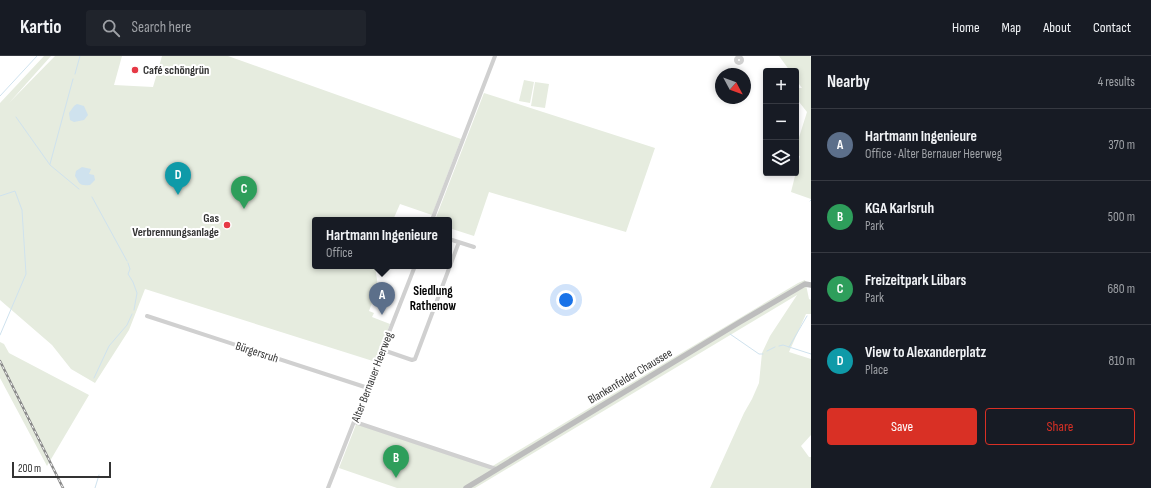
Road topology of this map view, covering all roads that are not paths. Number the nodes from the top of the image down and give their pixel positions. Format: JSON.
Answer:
{"nodes":[{"id":1,"x":495,"y":56,"type":"edge"},
{"id":2,"x":433,"y":217,"type":"edge"},
{"id":3,"x":452,"y":240,"type":"edge"},
{"id":4,"x":459,"y":242,"type":"junction"},
{"id":5,"x":474,"y":246,"type":"dead end"},
{"id":6,"x":452,"y":261,"type":"edge"},
{"id":7,"x":414,"y":269,"type":"edge"},
{"id":8,"x":449,"y":269,"type":"edge"},
{"id":9,"x":808,"y":285,"type":"edge"},
{"id":10,"x":147,"y":316,"type":"dead end"},
{"id":11,"x":383,"y":350,"type":"junction"},
{"id":12,"x":368,"y":388,"type":"junction"},
{"id":13,"x":355,"y":422,"type":"junction"},
{"id":14,"x":496,"y":469,"type":"junction"},
{"id":15,"x":328,"y":488,"type":"edge"},
{"id":16,"x":466,"y":488,"type":"edge"}],
"edges":[{"from":1,"to":2,"type":"street"},
{"from":3,"to":4,"type":"street"},
{"from":4,"to":5,"type":"street"},
{"from":4,"to":6,"type":"street"},
{"from":7,"to":11,"type":"street","name":"Alter Bernauer Heerweg"},
{"from":8,"to":11,"type":"street"},
{"from":9,"to":14,"type":"street","name":"Blankenfelder Chaussee"},
{"from":10,"to":12,"type":"street","name":"Bürgersruh"},
{"from":11,"to":12,"type":"street","name":"Alter Bernauer Heerweg"},
{"from":12,"to":13,"type":"street","name":"Alter Bernauer Heerweg"},
{"from":13,"to":14,"type":"street"},
{"from":13,"to":15,"type":"street","name":"Alter Bernauer Heerweg"},
{"from":14,"to":16,"type":"street","name":"Blankenfelder Chaussee"}]}
